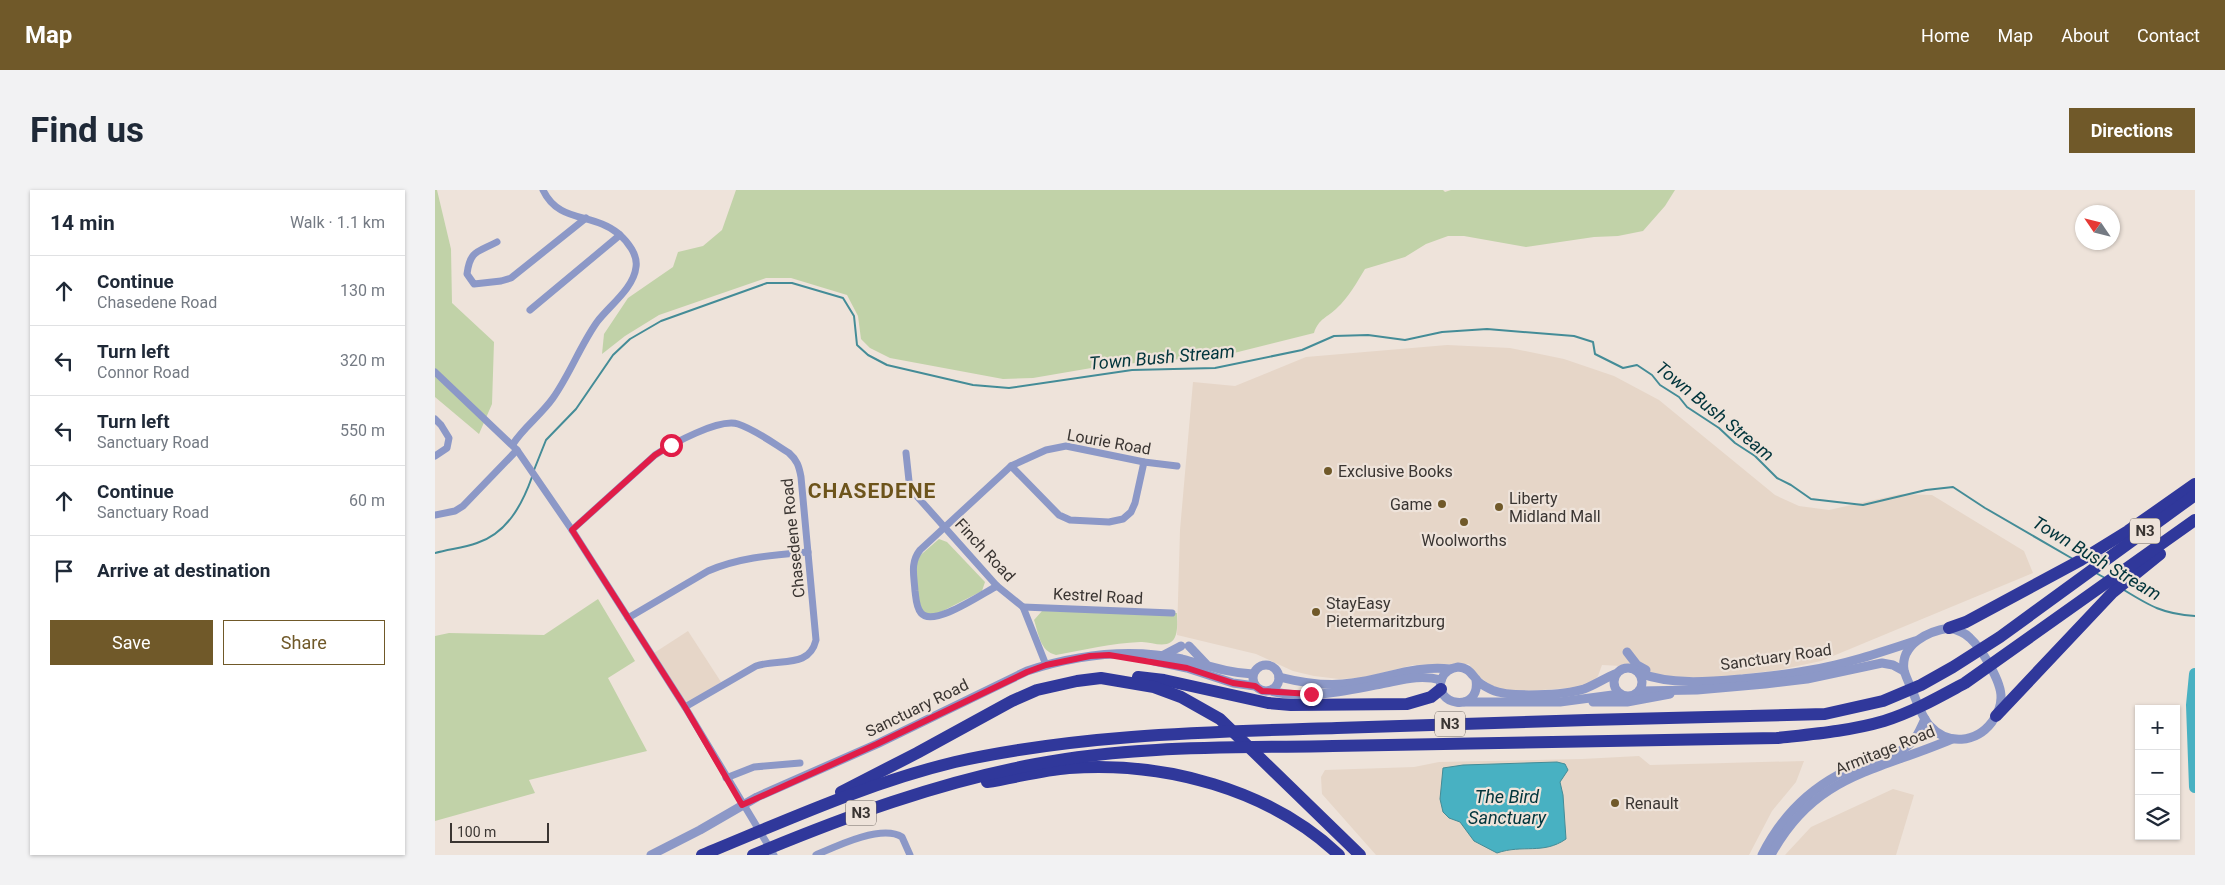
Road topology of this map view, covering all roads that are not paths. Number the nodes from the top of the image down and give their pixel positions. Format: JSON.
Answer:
{"nodes":[{"id":1,"x":543,"y":190,"type":"edge"},
{"id":2,"x":586,"y":218,"type":"junction"},
{"id":3,"x":620,"y":235,"type":"junction"},
{"id":4,"x":497,"y":242,"type":"dead end"},
{"id":5,"x":530,"y":310,"type":"dead end"},
{"id":6,"x":435,"y":372,"type":"edge"},
{"id":7,"x":435,"y":419,"type":"edge"},
{"id":8,"x":515,"y":447,"type":"junction"},
{"id":9,"x":906,"y":453,"type":"dead end"},
{"id":10,"x":435,"y":456,"type":"edge"},
{"id":11,"x":1144,"y":462,"type":"junction"},
{"id":12,"x":1011,"y":466,"type":"junction"},
{"id":13,"x":1177,"y":466,"type":"dead end"},
{"id":14,"x":2195,"y":484,"type":"edge"},
{"id":15,"x":2195,"y":495,"type":"edge"},
{"id":16,"x":435,"y":515,"type":"edge"},
{"id":17,"x":2195,"y":520,"type":"edge"},
{"id":18,"x":2195,"y":526,"type":"edge"},
{"id":19,"x":945,"y":527,"type":"junction"},
{"id":20,"x":572,"y":530,"type":"junction"},
{"id":21,"x":808,"y":552,"type":"junction"},
{"id":22,"x":2113,"y":584,"type":"junction"},
{"id":23,"x":997,"y":586,"type":"junction"},
{"id":24,"x":1023,"y":607,"type":"junction"},
{"id":25,"x":1172,"y":614,"type":"dead end"},
{"id":26,"x":628,"y":618,"type":"junction"},
{"id":27,"x":1949,"y":628,"type":"junction"},
{"id":28,"x":1915,"y":641,"type":"junction"},
{"id":29,"x":1627,"y":652,"type":"dead end"},
{"id":30,"x":1109,"y":655,"type":"junction"},
{"id":31,"x":1159,"y":657,"type":"junction"},
{"id":32,"x":1046,"y":665,"type":"junction"},
{"id":33,"x":1209,"y":667,"type":"junction"},
{"id":34,"x":1450,"y":669,"type":"junction"},
{"id":35,"x":1904,"y":671,"type":"junction"},
{"id":36,"x":1639,"y":673,"type":"junction"},
{"id":37,"x":1253,"y":674,"type":"junction"},
{"id":38,"x":1615,"y":674,"type":"junction"},
{"id":39,"x":1279,"y":677,"type":"junction"},
{"id":40,"x":1101,"y":678,"type":"junction"},
{"id":41,"x":1476,"y":680,"type":"junction"},
{"id":42,"x":1676,"y":681,"type":"junction"},
{"id":43,"x":1441,"y":684,"type":"junction"},
{"id":44,"x":1255,"y":686,"type":"junction"},
{"id":45,"x":1697,"y":690,"type":"junction"},
{"id":46,"x":1271,"y":691,"type":"junction"},
{"id":47,"x":1639,"y":691,"type":"junction"},
{"id":48,"x":1620,"y":694,"type":"junction"},
{"id":49,"x":1568,"y":701,"type":"junction"},
{"id":50,"x":1465,"y":702,"type":"junction"},
{"id":51,"x":685,"y":707,"type":"junction"},
{"id":52,"x":1923,"y":716,"type":"junction"},
{"id":53,"x":1997,"y":716,"type":"junction"},
{"id":54,"x":1952,"y":739,"type":"junction"},
{"id":55,"x":800,"y":763,"type":"dead end"},
{"id":56,"x":726,"y":778,"type":"junction"},
{"id":57,"x":945,"y":786,"type":"junction"},
{"id":58,"x":742,"y":805,"type":"junction"},
{"id":59,"x":785,"y":821,"type":"junction"},
{"id":60,"x":777,"y":850,"type":"edge"},
{"id":61,"x":651,"y":855,"type":"edge"},
{"id":62,"x":703,"y":855,"type":"edge"},
{"id":63,"x":753,"y":855,"type":"edge"},
{"id":64,"x":816,"y":855,"type":"edge"},
{"id":65,"x":910,"y":855,"type":"edge"},
{"id":66,"x":1339,"y":855,"type":"edge"},
{"id":67,"x":1360,"y":855,"type":"edge"},
{"id":68,"x":1762,"y":855,"type":"edge"},
{"id":69,"x":1771,"y":855,"type":"edge"}],
"edges":[{"from":1,"to":2,"type":"street"},
{"from":2,"to":3,"type":"street"},
{"from":2,"to":4,"type":"street"},
{"from":3,"to":5,"type":"street"},
{"from":3,"to":8,"type":"street"},
{"from":6,"to":8,"type":"street"},
{"from":7,"to":10,"type":"street"},
{"from":8,"to":16,"type":"street"},
{"from":8,"to":20,"type":"street"},
{"from":9,"to":19,"type":"street","name":"Finch Road"},
{"from":11,"to":12,"type":"street","name":"Lourie Road"},
{"from":11,"to":12,"type":"street"},
{"from":11,"to":13,"type":"street","name":"Lourie Road"},
{"from":12,"to":19,"type":"street","name":"Lourie Road"},
{"from":14,"to":27,"type":"highway"},
{"from":15,"to":59,"type":"highway","number":"N3"},
{"from":17,"to":22,"type":"highway","number":"N3"},
{"from":18,"to":22,"type":"highway"},
{"from":19,"to":23,"type":"street","name":"Finch Road"},
{"from":19,"to":23,"type":"street","name":"Lourie Road"},
{"from":20,"to":21,"type":"street","name":"Chasedene Road"},
{"from":20,"to":26,"type":"street"},
{"from":21,"to":26,"type":"street"},
{"from":21,"to":51,"type":"street","name":"Chasedene Road"},
{"from":22,"to":53,"type":"highway"},
{"from":22,"to":57,"type":"highway","number":"N3"},
{"from":23,"to":24,"type":"street","name":"Finch Road"},
{"from":24,"to":25,"type":"street","name":"Kestrel Road"},
{"from":24,"to":32,"type":"street","name":"Finch Road"},
{"from":26,"to":51,"type":"street"},
{"from":27,"to":28,"type":"street"},
{"from":27,"to":53,"type":"street"},
{"from":28,"to":35,"type":"street"},
{"from":28,"to":42,"type":"street","name":"Sanctuary Road"},
{"from":29,"to":42,"type":"street"},
{"from":30,"to":31,"type":"street","name":"Sanctuary Road"},
{"from":30,"to":32,"type":"street","name":"Sanctuary Road"},
{"from":30,"to":44,"type":"street","name":"Sanctuary Road"},
{"from":31,"to":33,"type":"street","name":"Sanctuary Road"},
{"from":31,"to":33,"type":"street"},
{"from":32,"to":58,"type":"street","name":"Sanctuary Road"},
{"from":33,"to":37,"type":"street","name":"Sanctuary Road"},
{"from":34,"to":39,"type":"street"},
{"from":34,"to":41,"type":"street"},
{"from":34,"to":43,"type":"street"},
{"from":35,"to":45,"type":"street","name":"Sanctuary Road"},
{"from":35,"to":52,"type":"street"},
{"from":36,"to":38,"type":"street"},
{"from":36,"to":42,"type":"street","name":"Sanctuary Road"},
{"from":36,"to":47,"type":"street"},
{"from":37,"to":39,"type":"street"},
{"from":37,"to":44,"type":"street"},
{"from":38,"to":41,"type":"street"},
{"from":38,"to":48,"type":"street"},
{"from":39,"to":46,"type":"street"},
{"from":40,"to":43,"type":"highway"},
{"from":40,"to":59,"type":"highway"},
{"from":40,"to":67,"type":"highway"},
{"from":41,"to":50,"type":"street"},
{"from":43,"to":46,"type":"street"},
{"from":43,"to":50,"type":"street"},
{"from":44,"to":46,"type":"street"},
{"from":45,"to":47,"type":"street","name":"Sanctuary Road"},
{"from":45,"to":49,"type":"street"},
{"from":47,"to":48,"type":"street"},
{"from":48,"to":49,"type":"street"},
{"from":49,"to":50,"type":"street"},
{"from":51,"to":56,"type":"street"},
{"from":52,"to":54,"type":"street"},
{"from":52,"to":68,"type":"street","name":"Armitage Road"},
{"from":53,"to":54,"type":"street"},
{"from":54,"to":69,"type":"street","name":"Armitage Road"},
{"from":55,"to":56,"type":"street"},
{"from":56,"to":58,"type":"street"},
{"from":57,"to":60,"type":"highway","number":"N3"},
{"from":57,"to":66,"type":"highway"},
{"from":58,"to":60,"type":"street"},
{"from":58,"to":61,"type":"street","name":"Sanctuary Road"},
{"from":59,"to":62,"type":"highway","number":"N3"},
{"from":60,"to":63,"type":"highway","number":"N3"},
{"from":64,"to":65,"type":"street"}]}
